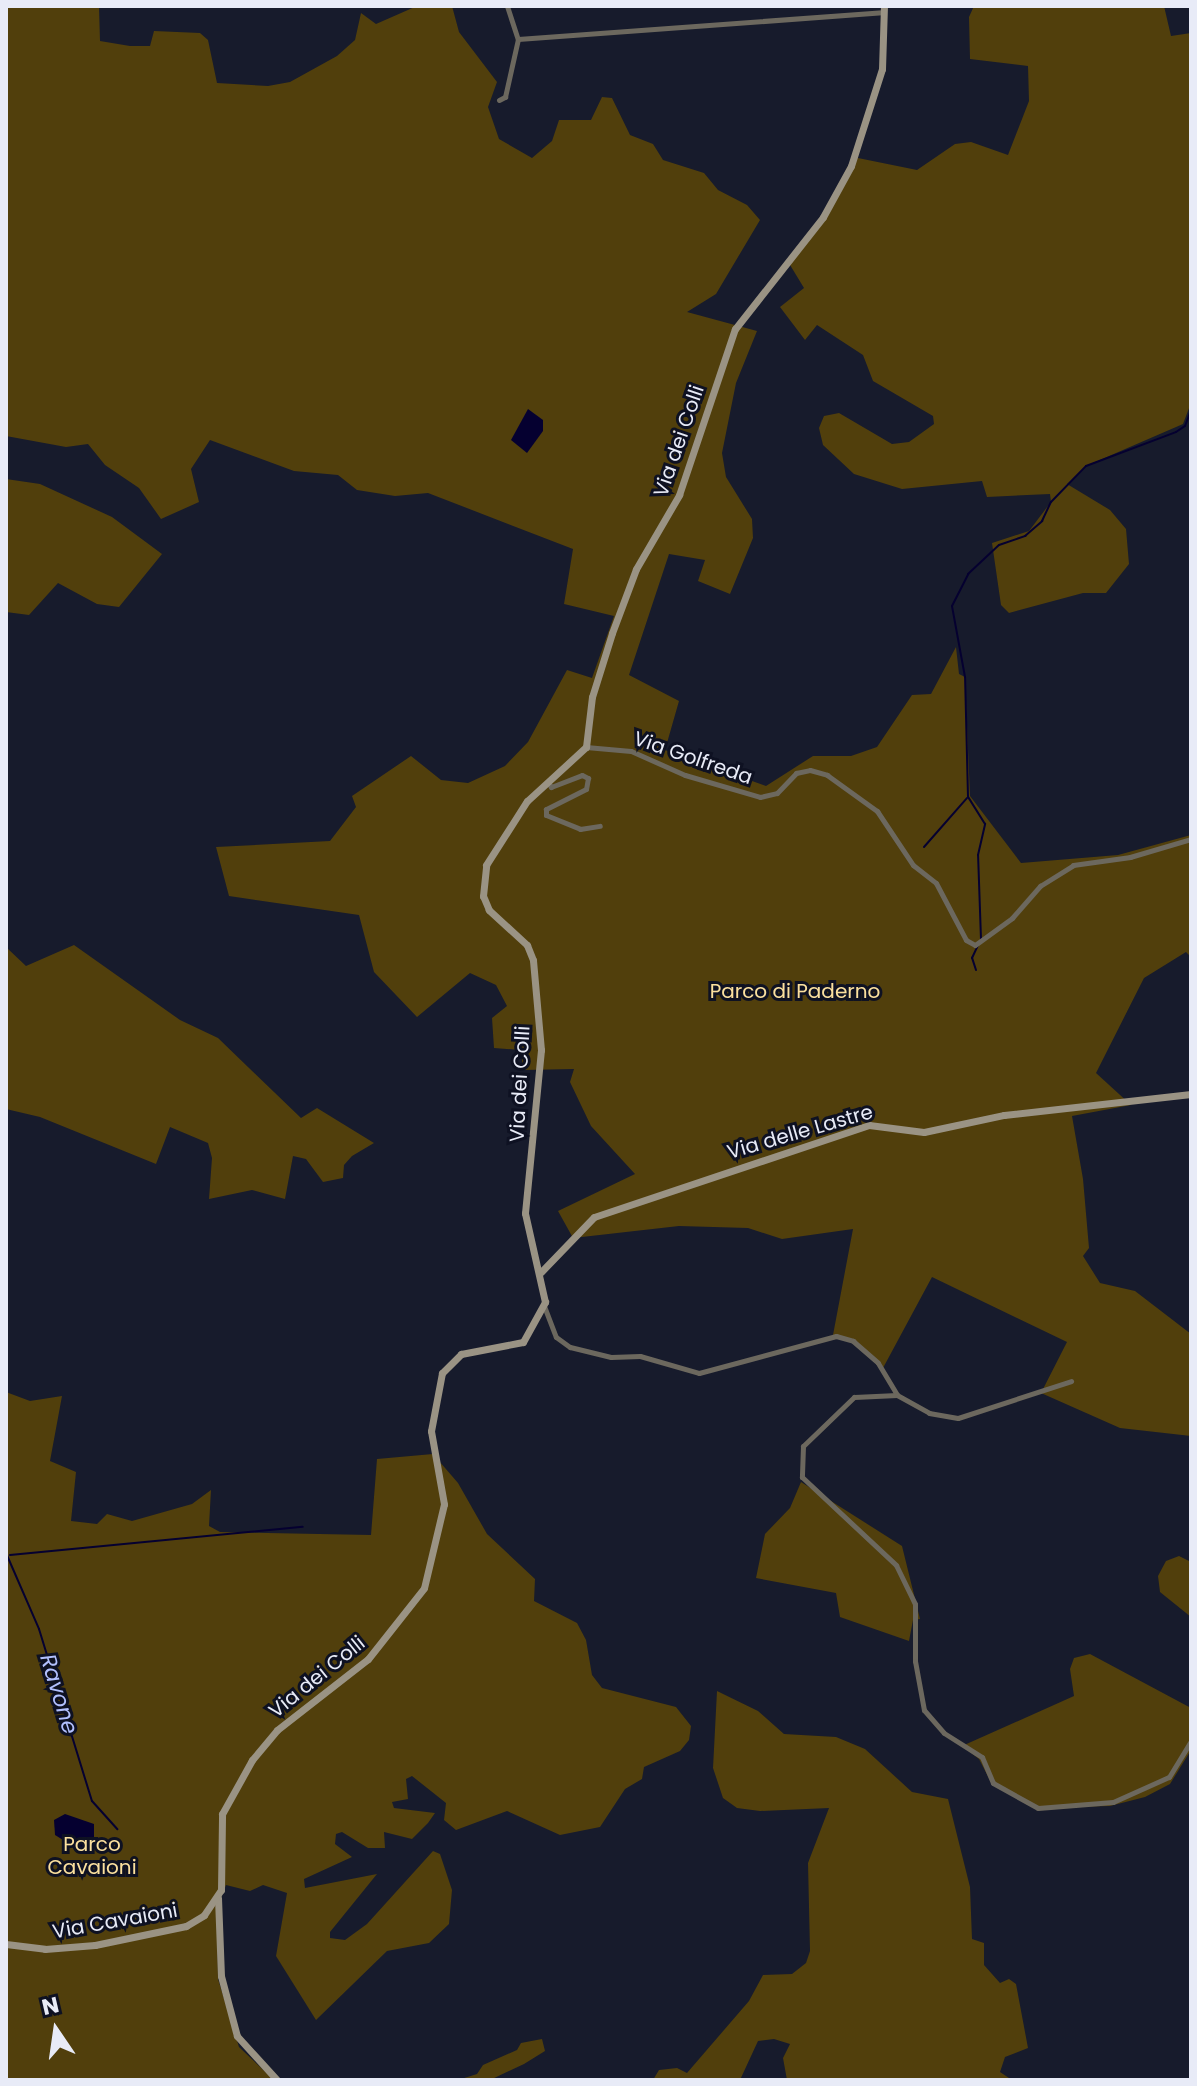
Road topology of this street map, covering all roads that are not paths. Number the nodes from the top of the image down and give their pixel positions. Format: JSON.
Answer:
{"nodes":[{"id":1,"x":507,"y":6,"type":"edge"},
{"id":2,"x":883,"y":9,"type":"edge"},
{"id":3,"x":518,"y":39,"type":"junction"},
{"id":4,"x":499,"y":100,"type":"dead end"},
{"id":5,"x":586,"y":747,"type":"junction"},
{"id":6,"x":548,"y":782,"type":"junction"},
{"id":7,"x":600,"y":826,"type":"dead end"},
{"id":8,"x":1191,"y":839,"type":"edge"},
{"id":9,"x":1191,"y":1094,"type":"edge"},
{"id":10,"x":541,"y":1272,"type":"junction"},
{"id":11,"x":544,"y":1306,"type":"junction"},
{"id":12,"x":1071,"y":1381,"type":"dead end"},
{"id":13,"x":897,"y":1395,"type":"junction"},
{"id":14,"x":1191,"y":1741,"type":"edge"},
{"id":15,"x":218,"y":1898,"type":"junction"},
{"id":16,"x":6,"y":1944,"type":"edge"},
{"id":17,"x":277,"y":2080,"type":"edge"}],
"edges":[{"from":1,"to":3,"type":"street"},
{"from":2,"to":3,"type":"street"},
{"from":2,"to":5,"type":"main road","name":"Via dei Colli"},
{"from":3,"to":4,"type":"street"},
{"from":5,"to":6,"type":"main road","name":"Via dei Colli"},
{"from":5,"to":8,"type":"street","name":"Via Golfreda"},
{"from":6,"to":7,"type":"street"},
{"from":6,"to":10,"type":"main road","name":"Via dei Colli"},
{"from":9,"to":10,"type":"main road","name":"Via delle Lastre"},
{"from":10,"to":11,"type":"main road","name":"Via dei Colli"},
{"from":11,"to":13,"type":"street"},
{"from":11,"to":15,"type":"main road","name":"Via dei Colli"},
{"from":12,"to":13,"type":"street"},
{"from":13,"to":14,"type":"street"},
{"from":15,"to":16,"type":"main road","name":"Via Cavaioni"},
{"from":15,"to":17,"type":"main road","name":"Via dei Colli"}]}
